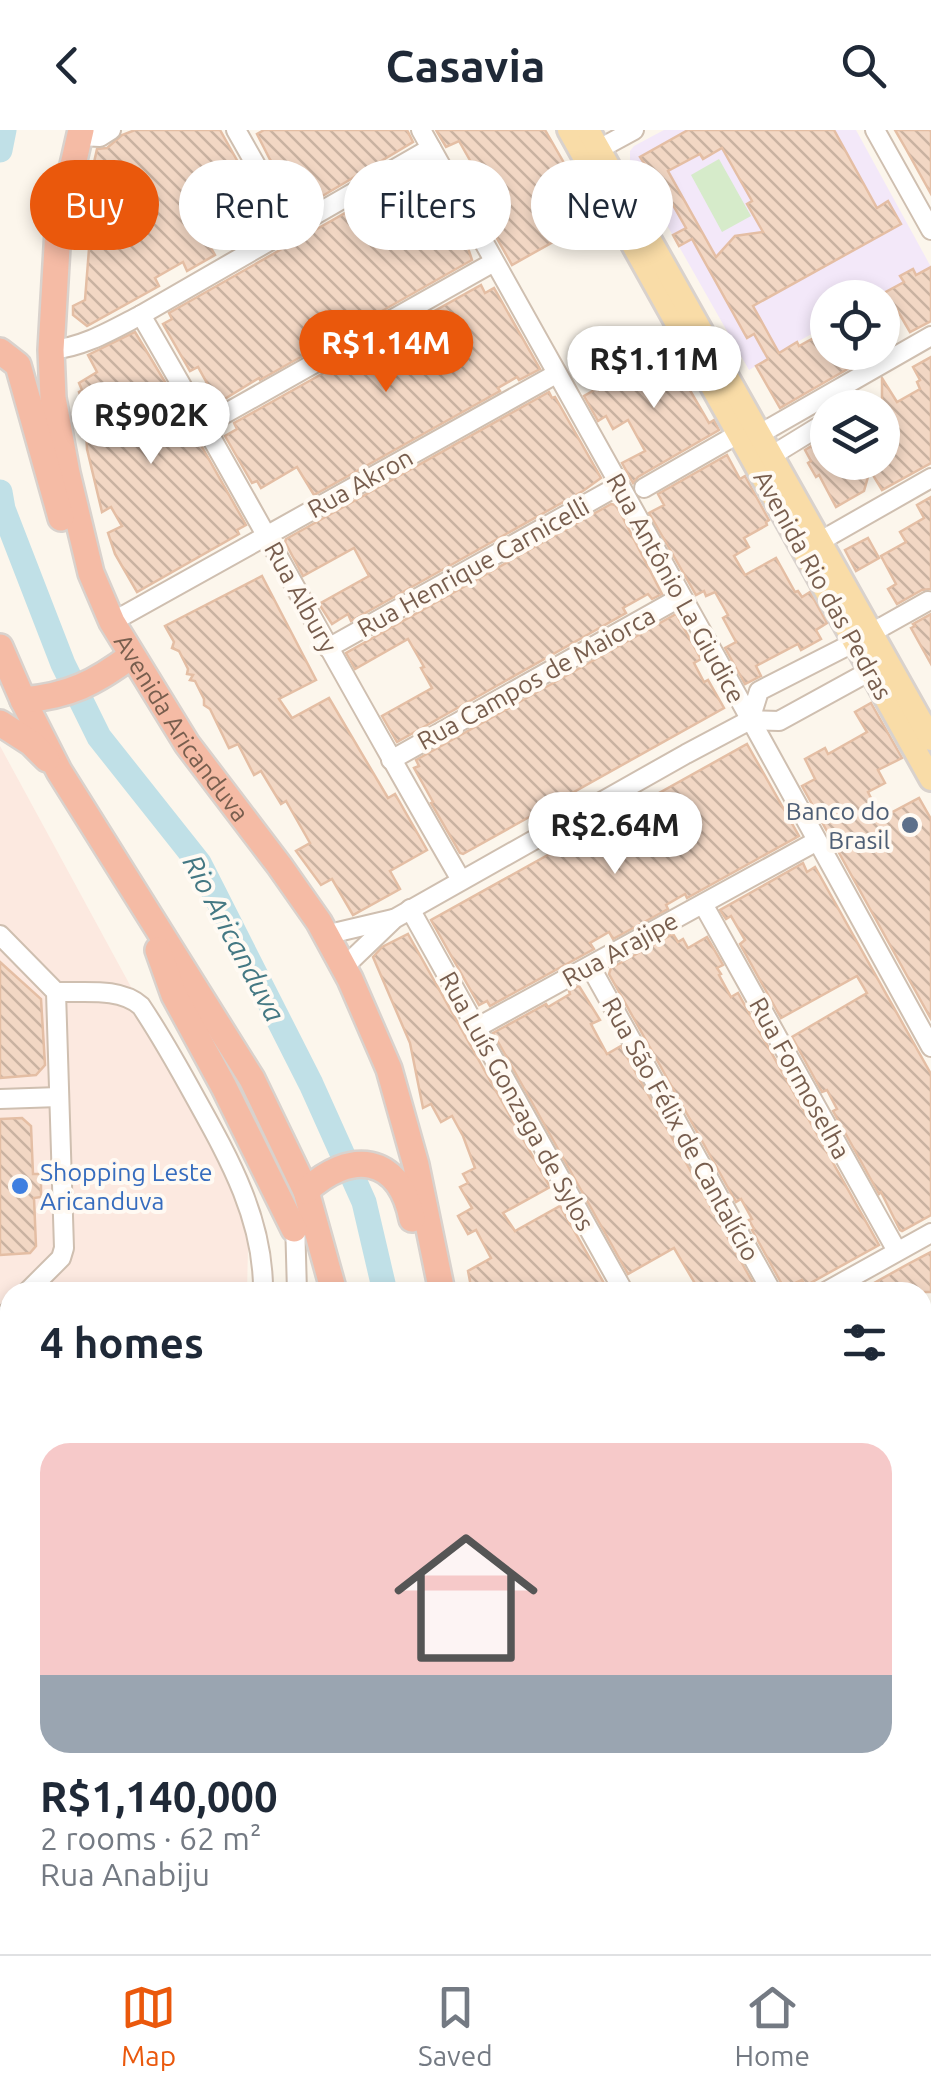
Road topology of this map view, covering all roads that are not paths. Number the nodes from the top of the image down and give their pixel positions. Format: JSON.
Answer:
{"nodes":[{"id":1,"x":111,"y":130,"type":"edge"},
{"id":2,"x":236,"y":130,"type":"edge"},
{"id":3,"x":420,"y":130,"type":"edge"},
{"id":4,"x":569,"y":130,"type":"edge"},
{"id":5,"x":634,"y":130,"type":"edge"},
{"id":6,"x":876,"y":130,"type":"edge"},
{"id":7,"x":81,"y":133,"type":"edge"},
{"id":8,"x":590,"y":146,"type":"edge"},
{"id":9,"x":431,"y":148,"type":"junction"},
{"id":10,"x":253,"y":160,"type":"edge"},
{"id":11,"x":324,"y":208,"type":"edge"},
{"id":12,"x":931,"y":230,"type":"edge"},
{"id":13,"x":252,"y":250,"type":"edge"},
{"id":14,"x":494,"y":262,"type":"junction"},
{"id":15,"x":141,"y":315,"type":"junction"},
{"id":16,"x":931,"y":336,"type":"edge"},
{"id":17,"x":52,"y":350,"type":"junction"},
{"id":18,"x":9,"y":358,"type":"edge"},
{"id":19,"x":556,"y":374,"type":"junction"},
{"id":20,"x":205,"y":425,"type":"junction"},
{"id":21,"x":810,"y":432,"type":"edge"},
{"id":22,"x":748,"y":434,"type":"junction"},
{"id":23,"x":770,"y":456,"type":"junction"},
{"id":24,"x":931,"y":478,"type":"edge"},
{"id":25,"x":618,"y":486,"type":"junction"},
{"id":26,"x":644,"y":488,"type":"dead end"},
{"id":27,"x":267,"y":536,"type":"junction"},
{"id":28,"x":811,"y":546,"type":"junction"},
{"id":29,"x":92,"y":573,"type":"junction"},
{"id":30,"x":681,"y":596,"type":"junction"},
{"id":31,"x":928,"y":601,"type":"dead end"},
{"id":32,"x":112,"y":622,"type":"junction"},
{"id":33,"x":862,"y":638,"type":"junction"},
{"id":34,"x":0,"y":647,"type":"edge"},
{"id":35,"x":328,"y":648,"type":"junction"},
{"id":36,"x":131,"y":656,"type":"junction"},
{"id":37,"x":878,"y":667,"type":"junction"},
{"id":38,"x":24,"y":699,"type":"edge"},
{"id":39,"x":750,"y":720,"type":"junction"},
{"id":40,"x":0,"y":723,"type":"edge"},
{"id":41,"x":931,"y":739,"type":"edge"},
{"id":42,"x":390,"y":760,"type":"junction"},
{"id":43,"x":58,"y":771,"type":"junction"},
{"id":44,"x":931,"y":778,"type":"edge"},
{"id":45,"x":816,"y":842,"type":"junction"},
{"id":46,"x":461,"y":880,"type":"junction"},
{"id":47,"x":703,"y":904,"type":"junction"},
{"id":48,"x":402,"y":914,"type":"junction"},
{"id":49,"x":152,"y":921,"type":"junction"},
{"id":50,"x":0,"y":935,"type":"edge"},
{"id":51,"x":326,"y":935,"type":"junction"},
{"id":52,"x":590,"y":966,"type":"junction"},
{"id":53,"x":344,"y":967,"type":"junction"},
{"id":54,"x":56,"y":992,"type":"junction"},
{"id":55,"x":476,"y":1028,"type":"junction"},
{"id":56,"x":931,"y":1047,"type":"edge"},
{"id":57,"x":59,"y":1096,"type":"junction"},
{"id":58,"x":0,"y":1099,"type":"edge"},
{"id":59,"x":311,"y":1186,"type":"junction"},
{"id":60,"x":294,"y":1229,"type":"junction"},
{"id":61,"x":931,"y":1233,"type":"edge"},
{"id":62,"x":897,"y":1251,"type":"junction"},
{"id":63,"x":37,"y":1282,"type":"edge"},
{"id":64,"x":263,"y":1282,"type":"edge"},
{"id":65,"x":296,"y":1282,"type":"edge"},
{"id":66,"x":332,"y":1282,"type":"edge"},
{"id":67,"x":423,"y":1282,"type":"edge"},
{"id":68,"x":440,"y":1282,"type":"edge"},
{"id":69,"x":618,"y":1282,"type":"edge"},
{"id":70,"x":766,"y":1282,"type":"edge"},
{"id":71,"x":843,"y":1282,"type":"edge"}],
"edges":[{"from":1,"to":7,"type":"street"},
{"from":2,"to":10,"type":"street"},
{"from":3,"to":9,"type":"street","name":"Rua Antônio La Giudice"},
{"from":4,"to":8,"type":"main road","name":"Avenida Rio das Pedras"},
{"from":5,"to":8,"type":"street"},
{"from":6,"to":12,"type":"street"},
{"from":7,"to":17,"type":"highway","name":"Avenida Aricanduva"},
{"from":8,"to":22,"type":"main road","name":"Avenida Rio das Pedras"},
{"from":9,"to":11,"type":"street"},
{"from":9,"to":14,"type":"street","name":"Rua Antônio La Giudice"},
{"from":13,"to":15,"type":"street"},
{"from":14,"to":19,"type":"street","name":"Rua Antônio La Giudice"},
{"from":14,"to":20,"type":"street"},
{"from":15,"to":17,"type":"street"},
{"from":15,"to":20,"type":"street","name":"Rua Albury"},
{"from":16,"to":22,"type":"street"},
{"from":17,"to":29,"type":"highway","name":"Avenida Aricanduva"},
{"from":18,"to":29,"type":"highway"},
{"from":19,"to":25,"type":"street","name":"Rua Antônio La Giudice"},
{"from":19,"to":27,"type":"street","name":"Rua Akron"},
{"from":20,"to":27,"type":"street","name":"Rua Albury"},
{"from":21,"to":23,"type":"street"},
{"from":22,"to":23,"type":"main road","name":"Avenida Rio das Pedras"},
{"from":22,"to":26,"type":"street"},
{"from":22,"to":28,"type":"main road","name":"Avenida Rio das Pedras"},
{"from":23,"to":28,"type":"main road","name":"Avenida Rio das Pedras"},
{"from":24,"to":28,"type":"street"},
{"from":25,"to":30,"type":"street","name":"Rua Antônio La Giudice"},
{"from":25,"to":35,"type":"street","name":"Rua Henrique Carnicelli"},
{"from":27,"to":32,"type":"street","name":"Rua Akron"},
{"from":27,"to":35,"type":"street","name":"Rua Albury"},
{"from":28,"to":33,"type":"main road","name":"Avenida Rio das Pedras"},
{"from":29,"to":32,"type":"highway","name":"Avenida Aricanduva"},
{"from":30,"to":39,"type":"street","name":"Rua Antônio La Giudice"},
{"from":30,"to":42,"type":"street","name":"Rua Campos de Maiorca"},
{"from":31,"to":33,"type":"street"},
{"from":32,"to":36,"type":"highway","name":"Avenida Aricanduva"},
{"from":33,"to":37,"type":"main road","name":"Avenida Rio das Pedras"},
{"from":33,"to":39,"type":"street"},
{"from":34,"to":38,"type":"highway"},
{"from":35,"to":42,"type":"street","name":"Rua Albury"},
{"from":36,"to":38,"type":"highway"},
{"from":36,"to":51,"type":"highway","name":"Avenida Aricanduva"},
{"from":37,"to":39,"type":"street"},
{"from":37,"to":41,"type":"main road","name":"Avenida Rio das Pedras"},
{"from":37,"to":44,"type":"main road","name":"Avenida Rio das Pedras"},
{"from":38,"to":43,"type":"highway"},
{"from":39,"to":45,"type":"street","name":"Rua Antônio La Giudice"},
{"from":39,"to":46,"type":"street"},
{"from":40,"to":43,"type":"highway"},
{"from":42,"to":46,"type":"street","name":"Rua Albury"},
{"from":43,"to":49,"type":"highway"},
{"from":45,"to":47,"type":"street","name":"Rua Arajipe"},
{"from":45,"to":56,"type":"street","name":"Rua Antônio La Giudice"},
{"from":46,"to":48,"type":"street"},
{"from":47,"to":52,"type":"street","name":"Rua Arajipe"},
{"from":47,"to":62,"type":"street","name":"Rua Formoselha"},
{"from":48,"to":51,"type":"street"},
{"from":48,"to":53,"type":"street"},
{"from":48,"to":55,"type":"street","name":"Rua Luís Gonzaga de Sylos"},
{"from":49,"to":59,"type":"highway"},
{"from":49,"to":60,"type":"highway"},
{"from":50,"to":54,"type":"street"},
{"from":51,"to":53,"type":"highway","name":"Avenida Aricanduva"},
{"from":52,"to":55,"type":"street","name":"Rua Arajipe"},
{"from":52,"to":70,"type":"street","name":"Rua São Félix de Cantalício"},
{"from":53,"to":68,"type":"highway","name":"Avenida Aricanduva"},
{"from":54,"to":57,"type":"street"},
{"from":54,"to":64,"type":"street"},
{"from":55,"to":69,"type":"street","name":"Rua Luís Gonzaga de Sylos"},
{"from":57,"to":58,"type":"street"},
{"from":57,"to":63,"type":"street"},
{"from":59,"to":60,"type":"street"},
{"from":59,"to":66,"type":"highway"},
{"from":59,"to":67,"type":"highway"},
{"from":60,"to":65,"type":"street"},
{"from":61,"to":62,"type":"street"},
{"from":62,"to":71,"type":"street"}]}
